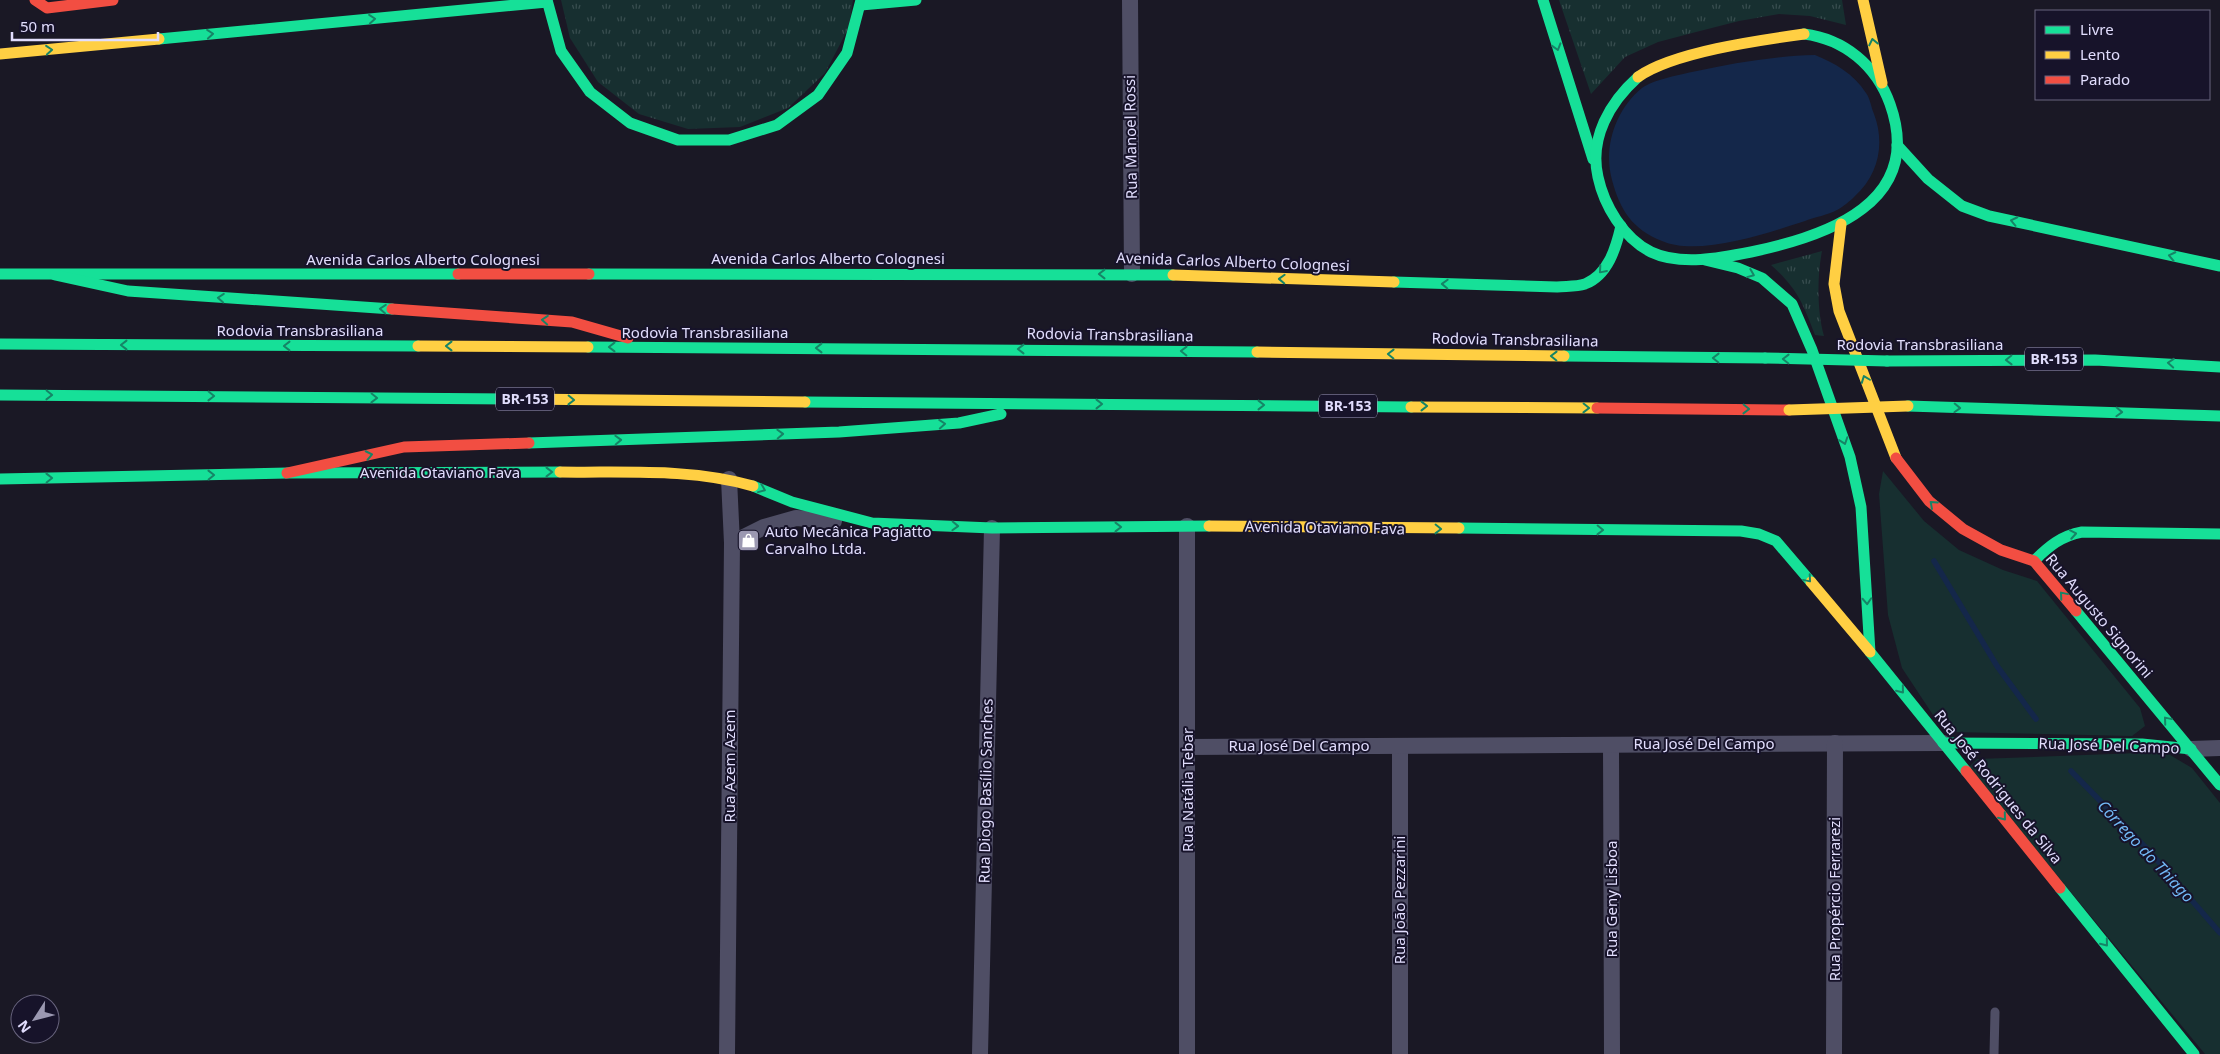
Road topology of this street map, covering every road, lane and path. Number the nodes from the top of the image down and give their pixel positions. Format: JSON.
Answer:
{"nodes":[{"id":1,"x":35,"y":0,"type":"edge"},
{"id":2,"x":113,"y":0,"type":"edge"},
{"id":3,"x":916,"y":0,"type":"edge"},
{"id":4,"x":1130,"y":0,"type":"edge"},
{"id":5,"x":1543,"y":0,"type":"edge"},
{"id":6,"x":1864,"y":0,"type":"edge"},
{"id":7,"x":547,"y":1,"type":"edge"},
{"id":8,"x":861,"y":2,"type":"edge"},
{"id":9,"x":0,"y":54,"type":"edge"},
{"id":10,"x":1882,"y":84,"type":"junction"},
{"id":11,"x":1897,"y":145,"type":"junction"},
{"id":12,"x":1594,"y":165,"type":"junction"},
{"id":13,"x":1841,"y":224,"type":"junction"},
{"id":14,"x":1621,"y":226,"type":"junction"},
{"id":15,"x":1705,"y":260,"type":"junction"},
{"id":16,"x":2220,"y":266,"type":"edge"},
{"id":17,"x":0,"y":274,"type":"edge"},
{"id":18,"x":1132,"y":274,"type":"junction"},
{"id":19,"x":55,"y":275,"type":"junction"},
{"id":20,"x":0,"y":344,"type":"edge"},
{"id":21,"x":660,"y":348,"type":"junction"},
{"id":22,"x":2220,"y":367,"type":"edge"},
{"id":23,"x":0,"y":394,"type":"edge"},
{"id":24,"x":1050,"y":404,"type":"junction"},
{"id":25,"x":2220,"y":416,"type":"edge"},
{"id":26,"x":287,"y":473,"type":"junction"},
{"id":27,"x":0,"y":479,"type":"edge"},
{"id":28,"x":729,"y":479,"type":"junction"},
{"id":29,"x":872,"y":523,"type":"junction"},
{"id":30,"x":1187,"y":526,"type":"junction"},
{"id":31,"x":992,"y":528,"type":"junction"},
{"id":32,"x":2220,"y":534,"type":"edge"},
{"id":33,"x":1776,"y":541,"type":"joint"},
{"id":34,"x":732,"y":543,"type":"junction"},
{"id":35,"x":2034,"y":561,"type":"junction"},
{"id":36,"x":1870,"y":652,"type":"junction"},
{"id":37,"x":1835,"y":743,"type":"junction"},
{"id":38,"x":1943,"y":743,"type":"junction"},
{"id":39,"x":1611,"y":745,"type":"junction"},
{"id":40,"x":1400,"y":746,"type":"junction"},
{"id":41,"x":1188,"y":747,"type":"junction"},
{"id":42,"x":2220,"y":748,"type":"edge"},
{"id":43,"x":2191,"y":749,"type":"junction"},
{"id":44,"x":2220,"y":785,"type":"edge"},
{"id":45,"x":1995,"y":1012,"type":"dead end"},
{"id":46,"x":727,"y":1054,"type":"edge"},
{"id":47,"x":980,"y":1054,"type":"edge"},
{"id":48,"x":1187,"y":1054,"type":"edge"},
{"id":49,"x":1400,"y":1054,"type":"edge"},
{"id":50,"x":1612,"y":1054,"type":"edge"},
{"id":51,"x":1834,"y":1054,"type":"edge"},
{"id":52,"x":1994,"y":1054,"type":"edge"},
{"id":53,"x":2194,"y":1054,"type":"edge"}],
"edges":[{"from":1,"to":2,"type":"main road"},
{"from":3,"to":8,"type":"main road"},
{"from":4,"to":18,"type":"street","name":"Rua Manoel Rossi"},
{"from":5,"to":12,"type":"main road","one_way":true},
{"from":10,"to":6,"type":"main road","one_way":true},
{"from":7,"to":8,"type":"main road"},
{"from":9,"to":7,"type":"main road","one_way":true},
{"from":10,"to":11,"type":"main road"},
{"from":10,"to":12,"type":"main road"},
{"from":11,"to":13,"type":"main road"},
{"from":16,"to":11,"type":"main road","one_way":true},
{"from":12,"to":14,"type":"main road"},
{"from":13,"to":15,"type":"main road"},
{"from":35,"to":13,"type":"main road","name":"Rua Augusto Signorini","one_way":true},
{"from":14,"to":15,"type":"main road"},
{"from":14,"to":18,"type":"main road","name":"Avenida Carlos Alberto Colognesi","one_way":true},
{"from":15,"to":36,"type":"main road","one_way":true},
{"from":17,"to":19,"type":"main road","name":"Avenida Carlos Alberto Colognesi"},
{"from":18,"to":19,"type":"main road","name":"Avenida Carlos Alberto Colognesi","one_way":true},
{"from":21,"to":19,"type":"main road","one_way":true},
{"from":21,"to":20,"type":"main road","name":"Rodovia Transbrasiliana","number":"BR-153","one_way":true},
{"from":22,"to":21,"type":"main road","name":"Rodovia Transbrasiliana","number":"BR-153","one_way":true,"bridge":true},
{"from":23,"to":24,"type":"main road","number":"BR-153","one_way":true},
{"from":24,"to":25,"type":"main road","number":"BR-153","one_way":true,"bridge":true},
{"from":26,"to":24,"type":"main road","one_way":true},
{"from":27,"to":26,"type":"main road","name":"Avenida Otaviano Fava","one_way":true},
{"from":26,"to":28,"type":"main road","name":"Avenida Otaviano Fava","one_way":true},
{"from":28,"to":29,"type":"main road","name":"Avenida Otaviano Fava","one_way":true},
{"from":28,"to":34,"type":"street","name":"Rua Azem Azem"},
{"from":29,"to":31,"type":"main road","name":"Avenida Otaviano Fava","one_way":true},
{"from":29,"to":34,"type":"street","name":"Avenida Otaviano Fava"},
{"from":31,"to":30,"type":"main road","name":"Avenida Otaviano Fava","one_way":true},
{"from":30,"to":33,"type":"main road","name":"Avenida Otaviano Fava","one_way":true},
{"from":30,"to":41,"type":"street","name":"Rua Natália Tebar"},
{"from":31,"to":47,"type":"street","name":"Rua Diogo Basílio Sanches"},
{"from":35,"to":32,"type":"main road","one_way":true},
{"from":33,"to":36,"type":"main road","name":"Rua José Rodrigues da Silva","one_way":true},
{"from":34,"to":46,"type":"street","name":"Rua Azem Azem"},
{"from":43,"to":35,"type":"main road","name":"Rua Augusto Signorini","one_way":true},
{"from":36,"to":38,"type":"main road","name":"Rua José Rodrigues da Silva","one_way":true},
{"from":37,"to":38,"type":"street","name":"Rua José Del Campo"},
{"from":37,"to":39,"type":"street","name":"Rua José Del Campo"},
{"from":37,"to":51,"type":"street","name":"Rua Propércio Ferrarezi"},
{"from":38,"to":43,"type":"main road","name":"Rua José Del Campo"},
{"from":38,"to":53,"type":"main road","name":"Rua José Rodrigues da Silva","one_way":true},
{"from":39,"to":40,"type":"street","name":"Rua José Del Campo"},
{"from":39,"to":50,"type":"street","name":"Rua Geny Lisboa"},
{"from":40,"to":41,"type":"street","name":"Rua José Del Campo"},
{"from":40,"to":49,"type":"street","name":"Rua João Pezzarini"},
{"from":41,"to":48,"type":"street","name":"Rua Natália Tebar"},
{"from":42,"to":43,"type":"street","name":"Rua José Del Campo"},
{"from":43,"to":44,"type":"main road","name":"Rua Augusto Signorini"},
{"from":45,"to":52,"type":"lane"}]}
